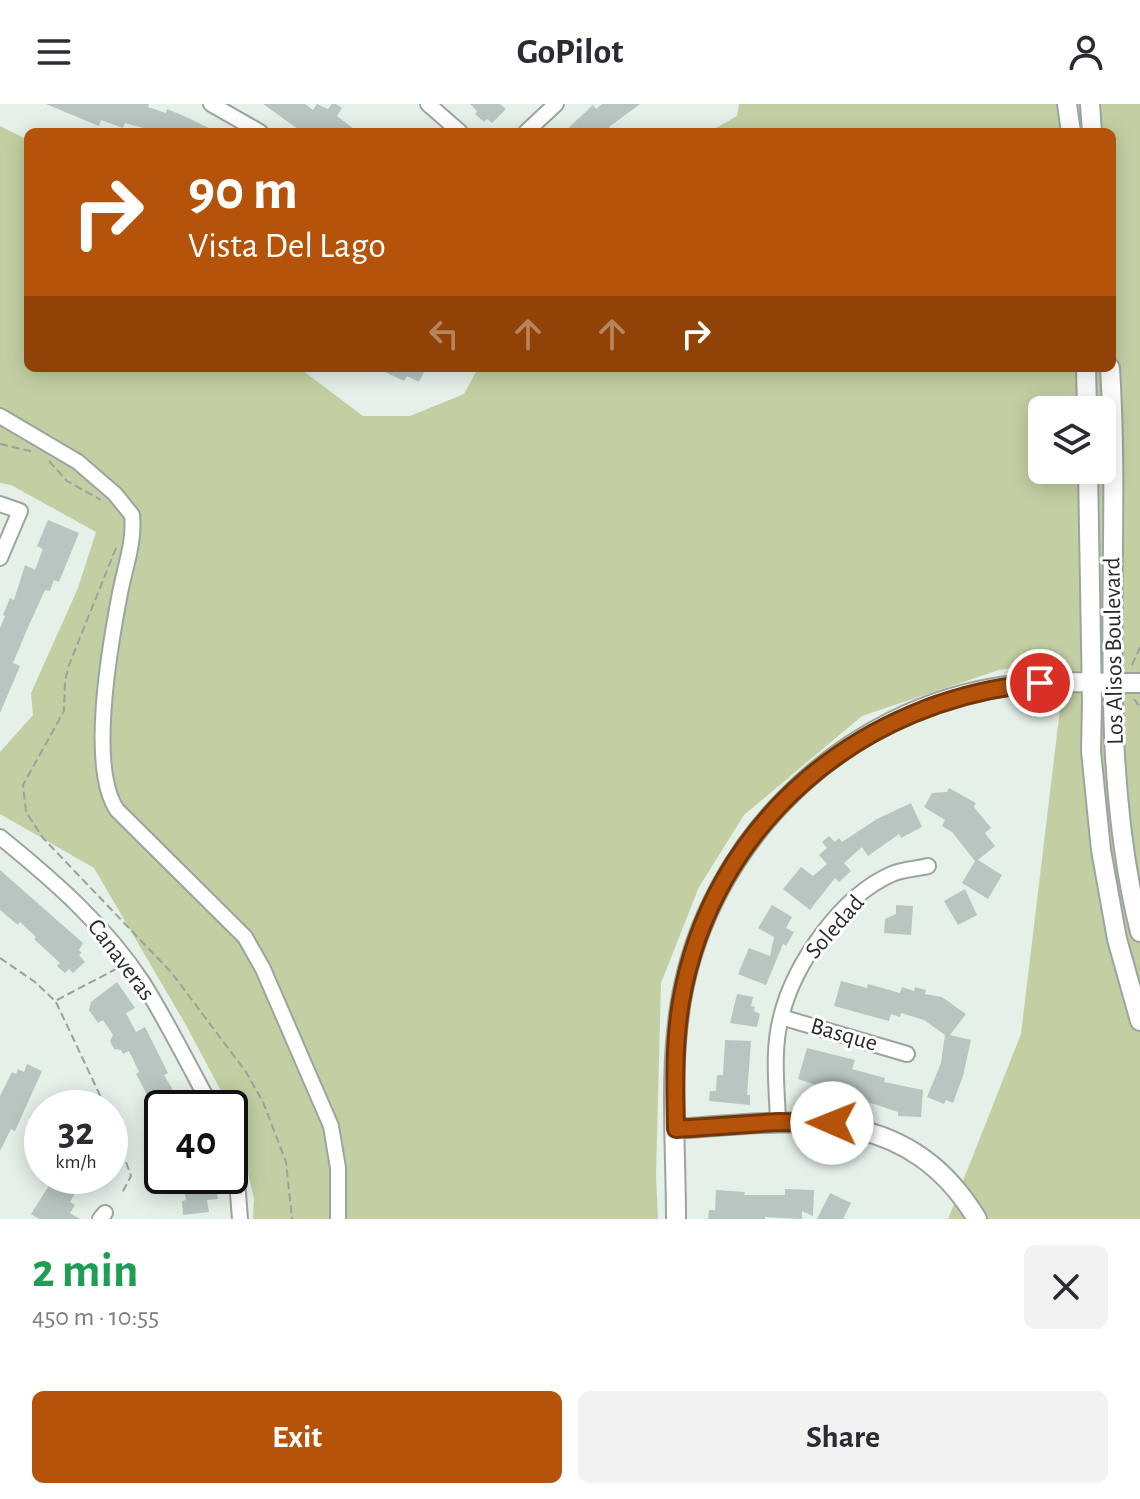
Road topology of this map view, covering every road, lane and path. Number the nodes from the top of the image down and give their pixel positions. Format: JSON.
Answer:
{"nodes":[{"id":1,"x":211,"y":104,"type":"edge"},
{"id":2,"x":428,"y":104,"type":"edge"},
{"id":3,"x":556,"y":104,"type":"edge"},
{"id":4,"x":1067,"y":104,"type":"edge"},
{"id":5,"x":1090,"y":104,"type":"edge"},
{"id":6,"x":253,"y":128,"type":"edge"},
{"id":7,"x":455,"y":128,"type":"edge"},
{"id":8,"x":530,"y":128,"type":"edge"},
{"id":9,"x":1070,"y":128,"type":"edge"},
{"id":10,"x":1092,"y":128,"type":"edge"},
{"id":11,"x":1086,"y":372,"type":"edge"},
{"id":12,"x":1110,"y":372,"type":"edge"},
{"id":13,"x":1087,"y":396,"type":"edge"},
{"id":14,"x":0,"y":416,"type":"edge"},
{"id":15,"x":1088,"y":484,"type":"edge"},
{"id":16,"x":0,"y":504,"type":"edge"},
{"id":17,"x":0,"y":558,"type":"edge"},
{"id":18,"x":1140,"y":647,"type":"edge"},
{"id":19,"x":1132,"y":665,"type":"dead end"},
{"id":20,"x":1091,"y":683,"type":"junction"},
{"id":21,"x":1113,"y":683,"type":"junction"},
{"id":22,"x":1137,"y":690,"type":"edge"},
{"id":23,"x":1140,"y":707,"type":"edge"},
{"id":24,"x":0,"y":837,"type":"edge"},
{"id":25,"x":928,"y":866,"type":"dead end"},
{"id":26,"x":1140,"y":932,"type":"edge"},
{"id":27,"x":0,"y":958,"type":"edge"},
{"id":28,"x":117,"y":968,"type":"dead end"},
{"id":29,"x":55,"y":1001,"type":"junction"},
{"id":30,"x":781,"y":1017,"type":"junction"},
{"id":31,"x":1140,"y":1021,"type":"edge"},
{"id":32,"x":907,"y":1054,"type":"dead end"},
{"id":33,"x":97,"y":1090,"type":"edge"},
{"id":34,"x":202,"y":1090,"type":"edge"},
{"id":35,"x":778,"y":1122,"type":"junction"},
{"id":36,"x":676,"y":1129,"type":"junction"},
{"id":37,"x":238,"y":1194,"type":"edge"},
{"id":38,"x":240,"y":1219,"type":"edge"},
{"id":39,"x":338,"y":1219,"type":"edge"},
{"id":40,"x":676,"y":1219,"type":"edge"},
{"id":41,"x":977,"y":1219,"type":"edge"}],
"edges":[{"from":1,"to":6,"type":"street"},
{"from":2,"to":7,"type":"street"},
{"from":3,"to":8,"type":"street"},
{"from":4,"to":9,"type":"main road"},
{"from":5,"to":10,"type":"main road"},
{"from":11,"to":13,"type":"main road"},
{"from":12,"to":21,"type":"main road","name":"Los Alisos Boulevard"},
{"from":14,"to":39,"type":"street"},
{"from":15,"to":20,"type":"main road","name":"Los Alisos Boulevard"},
{"from":16,"to":17,"type":"street"},
{"from":18,"to":19,"type":"path"},
{"from":20,"to":21,"type":"main road"},
{"from":20,"to":31,"type":"main road","name":"Los Alisos Boulevard"},
{"from":20,"to":36,"type":"main road"},
{"from":21,"to":22,"type":"main road"},
{"from":21,"to":26,"type":"main road","name":"Los Alisos Boulevard"},
{"from":22,"to":23,"type":"path"},
{"from":24,"to":34,"type":"street","name":"Canaveras"},
{"from":25,"to":30,"type":"street","name":"Soledad"},
{"from":27,"to":29,"type":"path"},
{"from":28,"to":29,"type":"path"},
{"from":29,"to":33,"type":"path"},
{"from":30,"to":32,"type":"street","name":"Basque"},
{"from":30,"to":35,"type":"street","name":"Soledad"},
{"from":35,"to":36,"type":"main road"},
{"from":35,"to":41,"type":"main road"},
{"from":36,"to":40,"type":"main road"},
{"from":37,"to":38,"type":"street"}]}
